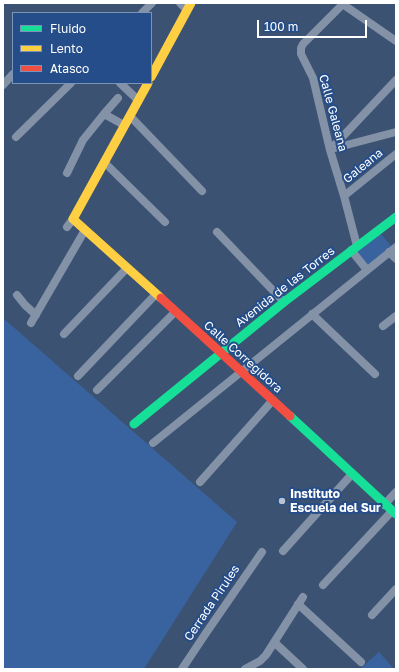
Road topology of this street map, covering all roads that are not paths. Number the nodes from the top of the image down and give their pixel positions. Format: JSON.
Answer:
{"nodes":[{"id":1,"x":152,"y":3,"type":"edge"},
{"id":2,"x":180,"y":3,"type":"edge"},
{"id":3,"x":342,"y":3,"type":"edge"},
{"id":4,"x":189,"y":6,"type":"edge"},
{"id":5,"x":143,"y":12,"type":"edge"},
{"id":6,"x":396,"y":41,"type":"edge"},
{"id":7,"x":12,"y":75,"type":"edge"},
{"id":8,"x":152,"y":75,"type":"edge"},
{"id":9,"x":396,"y":80,"type":"edge"},
{"id":10,"x":70,"y":84,"type":"edge"},
{"id":11,"x":121,"y":84,"type":"edge"},
{"id":12,"x":147,"y":84,"type":"edge"},
{"id":13,"x":3,"y":85,"type":"edge"},
{"id":14,"x":118,"y":98,"type":"dead end"},
{"id":15,"x":138,"y":100,"type":"junction"},
{"id":16,"x":104,"y":114,"type":"junction"},
{"id":17,"x":130,"y":116,"type":"junction"},
{"id":18,"x":124,"y":125,"type":"junction"},
{"id":19,"x":396,"y":132,"type":"edge"},
{"id":20,"x":16,"y":137,"type":"dead end"},
{"id":21,"x":330,"y":150,"type":"junction"},
{"id":22,"x":396,"y":154,"type":"edge"},
{"id":23,"x":104,"y":162,"type":"junction"},
{"id":24,"x":67,"y":173,"type":"dead end"},
{"id":25,"x":202,"y":191,"type":"dead end"},
{"id":26,"x":344,"y":196,"type":"junction"},
{"id":27,"x":396,"y":217,"type":"edge"},
{"id":28,"x":165,"y":222,"type":"dead end"},
{"id":29,"x":85,"y":230,"type":"junction"},
{"id":30,"x":217,"y":232,"type":"dead end"},
{"id":31,"x":396,"y":246,"type":"edge"},
{"id":32,"x":354,"y":248,"type":"junction"},
{"id":33,"x":389,"y":252,"type":"junction"},
{"id":34,"x":396,"y":259,"type":"edge"},
{"id":35,"x":127,"y":268,"type":"junction"},
{"id":36,"x":367,"y":270,"type":"junction"},
{"id":37,"x":156,"y":294,"type":"junction"},
{"id":38,"x":17,"y":295,"type":"dead end"},
{"id":39,"x":284,"y":302,"type":"junction"},
{"id":40,"x":175,"y":312,"type":"junction"},
{"id":41,"x":312,"y":314,"type":"junction"},
{"id":42,"x":36,"y":315,"type":"junction"},
{"id":43,"x":396,"y":316,"type":"edge"},
{"id":44,"x":31,"y":323,"type":"dead end"},
{"id":45,"x":383,"y":326,"type":"dead end"},
{"id":46,"x":64,"y":334,"type":"dead end"},
{"id":47,"x":220,"y":353,"type":"junction"},
{"id":48,"x":241,"y":372,"type":"junction"},
{"id":49,"x":375,"y":374,"type":"dead end"},
{"id":50,"x":78,"y":376,"type":"dead end"},
{"id":51,"x":97,"y":390,"type":"dead end"},
{"id":52,"x":273,"y":400,"type":"junction"},
{"id":53,"x":134,"y":424,"type":"dead end"},
{"id":54,"x":153,"y":443,"type":"dead end"},
{"id":55,"x":352,"y":474,"type":"junction"},
{"id":56,"x":200,"y":482,"type":"dead end"},
{"id":57,"x":396,"y":492,"type":"edge"},
{"id":58,"x":384,"y":505,"type":"junction"},
{"id":59,"x":394,"y":513,"type":"edge"},
{"id":60,"x":283,"y":550,"type":"dead end"},
{"id":61,"x":262,"y":552,"type":"dead end"},
{"id":62,"x":323,"y":585,"type":"dead end"},
{"id":63,"x":396,"y":589,"type":"edge"},
{"id":64,"x":303,"y":597,"type":"dead end"},
{"id":65,"x":298,"y":604,"type":"junction"},
{"id":66,"x":372,"y":615,"type":"dead end"},
{"id":67,"x":274,"y":642,"type":"junction"},
{"id":68,"x":361,"y":662,"type":"dead end"},
{"id":69,"x":182,"y":669,"type":"edge"},
{"id":70,"x":245,"y":669,"type":"edge"},
{"id":71,"x":303,"y":669,"type":"edge"}],
"edges":[{"from":1,"to":5,"type":"street"},
{"from":2,"to":4,"type":"street"},
{"from":3,"to":6,"type":"street"},
{"from":3,"to":21,"type":"street","name":"Calle Galeana"},
{"from":4,"to":8,"type":"street"},
{"from":7,"to":13,"type":"street"},
{"from":9,"to":21,"type":"street"},
{"from":10,"to":20,"type":"street"},
{"from":11,"to":15,"type":"street"},
{"from":12,"to":15,"type":"street"},
{"from":14,"to":16,"type":"street"},
{"from":15,"to":17,"type":"street"},
{"from":16,"to":18,"type":"street"},
{"from":16,"to":24,"type":"street"},
{"from":17,"to":18,"type":"street"},
{"from":17,"to":25,"type":"street"},
{"from":18,"to":23,"type":"street"},
{"from":19,"to":21,"type":"street"},
{"from":21,"to":26,"type":"street","name":"Calle Galeana"},
{"from":22,"to":26,"type":"street","name":"Galeana"},
{"from":23,"to":28,"type":"street"},
{"from":23,"to":29,"type":"street","name":"Calle Corregidora"},
{"from":26,"to":32,"type":"street","name":"Calle Galeana"},
{"from":27,"to":32,"type":"street","name":"Avenida de las Torres"},
{"from":29,"to":35,"type":"street","name":"Calle Corregidora"},
{"from":29,"to":42,"type":"street"},
{"from":30,"to":39,"type":"street"},
{"from":31,"to":33,"type":"street"},
{"from":32,"to":36,"type":"street"},
{"from":32,"to":39,"type":"street","name":"Avenida de las Torres"},
{"from":33,"to":34,"type":"street"},
{"from":33,"to":36,"type":"street"},
{"from":35,"to":37,"type":"street","name":"Calle Corregidora"},
{"from":35,"to":46,"type":"street"},
{"from":36,"to":41,"type":"street"},
{"from":37,"to":40,"type":"street","name":"Calle Corregidora"},
{"from":37,"to":50,"type":"street"},
{"from":38,"to":42,"type":"street"},
{"from":39,"to":47,"type":"street","name":"Avenida de las Torres"},
{"from":40,"to":47,"type":"street","name":"Calle Corregidora"},
{"from":40,"to":51,"type":"street"},
{"from":41,"to":48,"type":"street"},
{"from":41,"to":49,"type":"street"},
{"from":42,"to":44,"type":"street"},
{"from":43,"to":45,"type":"street"},
{"from":47,"to":48,"type":"street","name":"Calle Corregidora"},
{"from":47,"to":53,"type":"street","name":"Avenida de las Torres"},
{"from":48,"to":52,"type":"street","name":"Calle Corregidora"},
{"from":48,"to":54,"type":"street"},
{"from":52,"to":55,"type":"street","name":"Calle Corregidora"},
{"from":52,"to":56,"type":"street"},
{"from":55,"to":58,"type":"street","name":"Calle Corregidora"},
{"from":55,"to":60,"type":"street"},
{"from":57,"to":58,"type":"street"},
{"from":58,"to":59,"type":"street","name":"Calle Corregidora"},
{"from":59,"to":62,"type":"street"},
{"from":61,"to":69,"type":"street","name":"Cerrada Pirules"},
{"from":63,"to":66,"type":"street"},
{"from":64,"to":65,"type":"street"},
{"from":65,"to":67,"type":"street"},
{"from":65,"to":68,"type":"street"},
{"from":67,"to":70,"type":"street"},
{"from":67,"to":71,"type":"street"}]}
